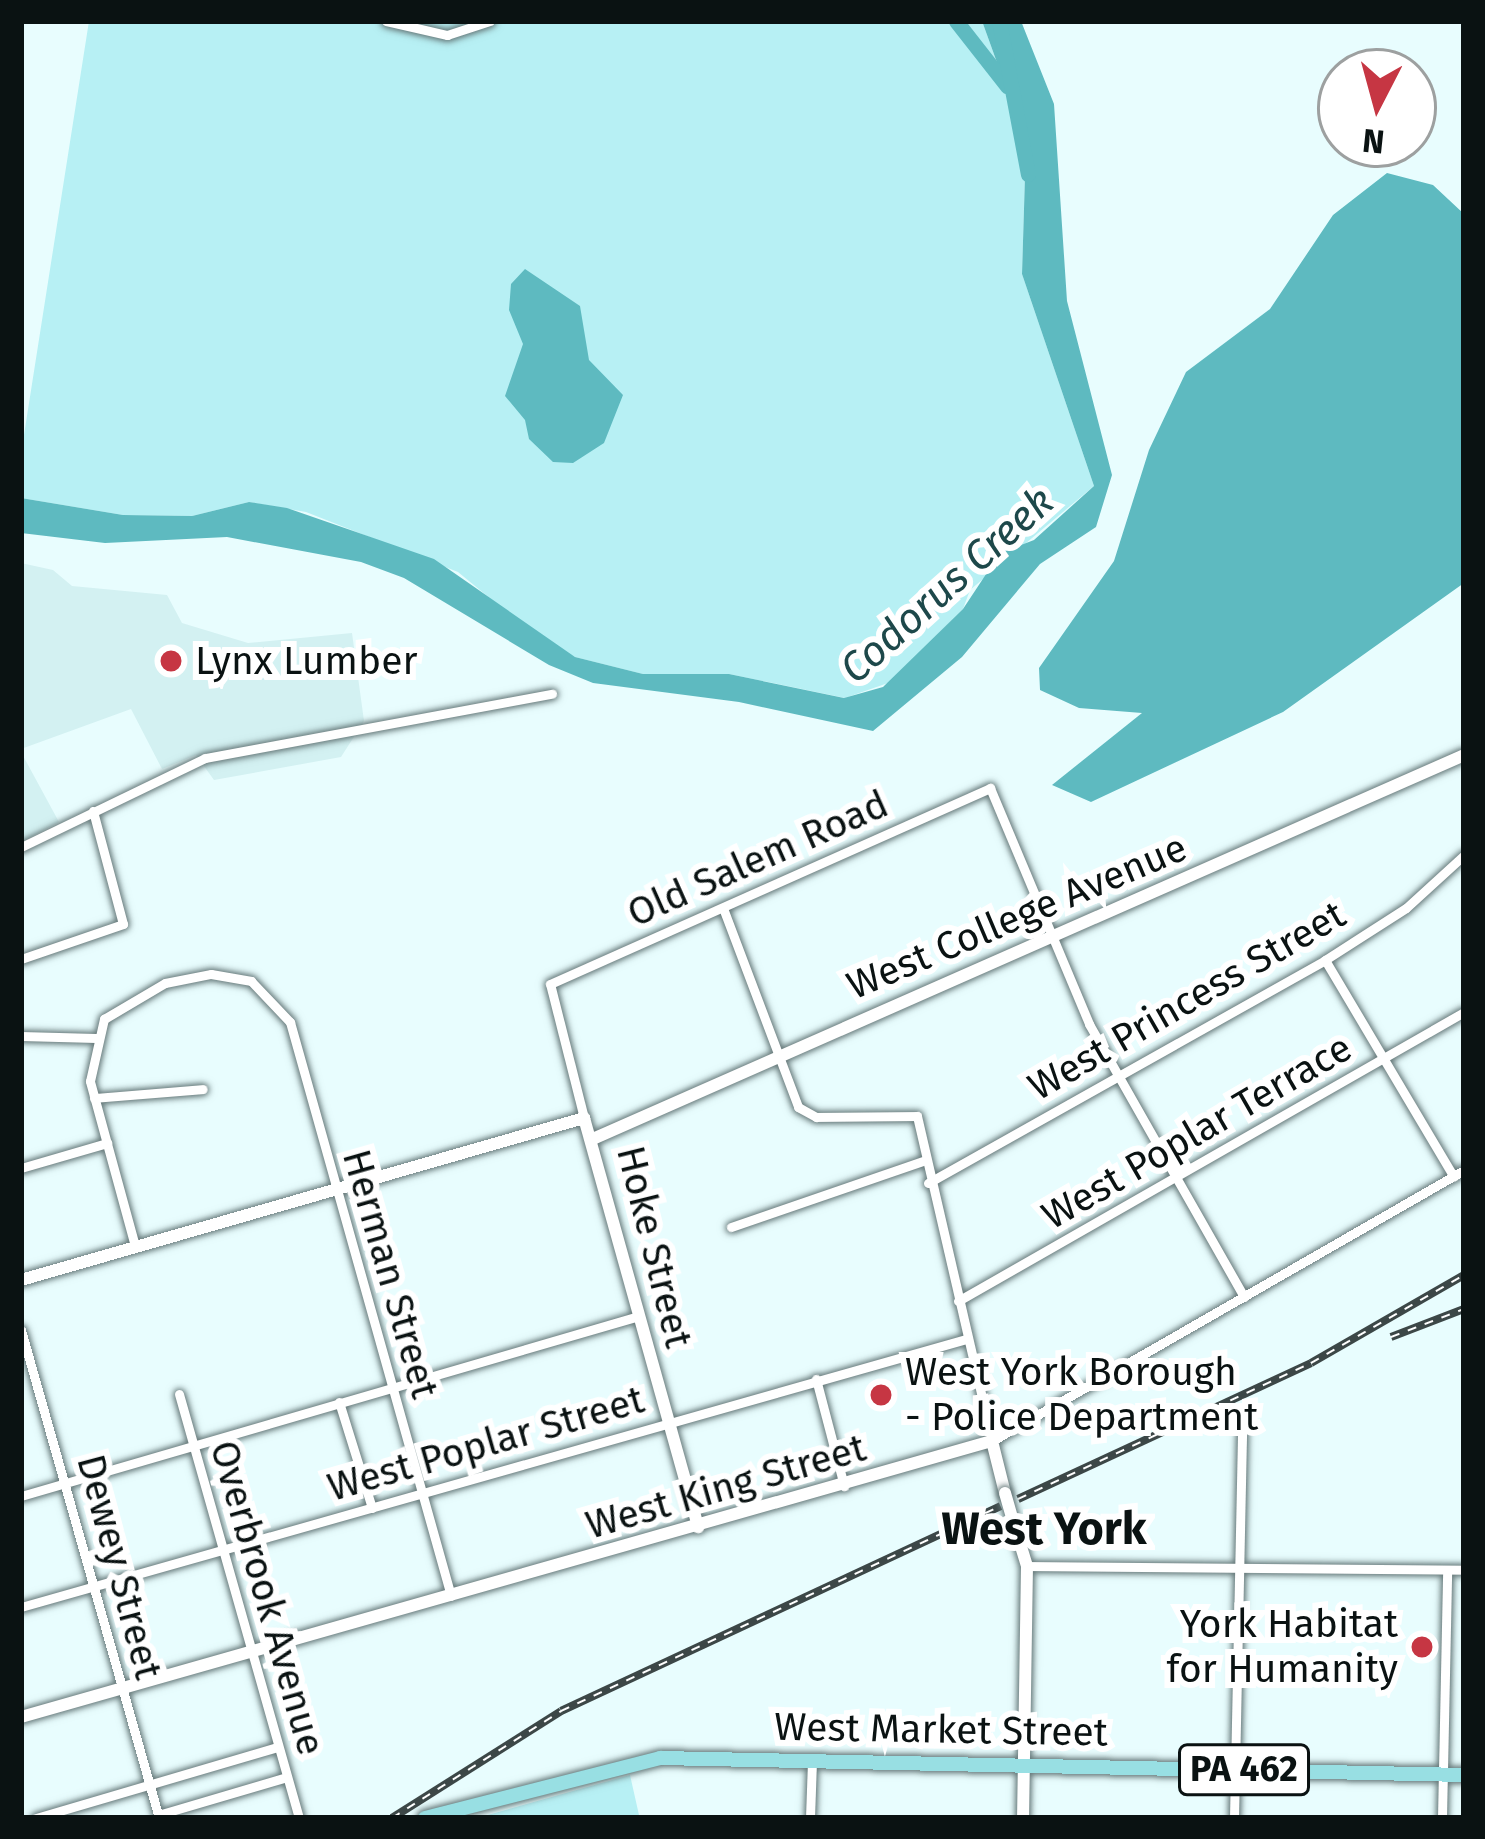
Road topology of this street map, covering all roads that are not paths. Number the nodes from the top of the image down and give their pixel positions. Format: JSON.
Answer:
{"nodes":[{"id":1,"x":386,"y":21,"type":"edge"},
{"id":2,"x":490,"y":21,"type":"edge"},
{"id":3,"x":552,"y":694,"type":"dead end"},
{"id":4,"x":1464,"y":755,"type":"edge"},
{"id":5,"x":93,"y":811,"type":"junction"},
{"id":6,"x":21,"y":847,"type":"edge"},
{"id":7,"x":1464,"y":855,"type":"edge"},
{"id":8,"x":723,"y":908,"type":"junction"},
{"id":9,"x":1049,"y":939,"type":"junction"},
{"id":10,"x":21,"y":959,"type":"edge"},
{"id":11,"x":1325,"y":960,"type":"junction"},
{"id":12,"x":550,"y":984,"type":"joint"},
{"id":13,"x":1464,"y":1012,"type":"edge"},
{"id":14,"x":21,"y":1036,"type":"edge"},
{"id":15,"x":96,"y":1038,"type":"junction"},
{"id":16,"x":781,"y":1054,"type":"junction"},
{"id":17,"x":1386,"y":1058,"type":"junction"},
{"id":18,"x":1117,"y":1076,"type":"junction"},
{"id":19,"x":202,"y":1089,"type":"dead end"},
{"id":20,"x":94,"y":1098,"type":"junction"},
{"id":21,"x":584,"y":1118,"type":"junction"},
{"id":22,"x":595,"y":1138,"type":"junction"},
{"id":23,"x":107,"y":1143,"type":"junction"},
{"id":24,"x":923,"y":1161,"type":"junction"},
{"id":25,"x":21,"y":1168,"type":"edge"},
{"id":26,"x":1459,"y":1174,"type":"edge"},
{"id":27,"x":1177,"y":1177,"type":"junction"},
{"id":28,"x":928,"y":1183,"type":"junction"},
{"id":29,"x":334,"y":1189,"type":"junction"},
{"id":30,"x":731,"y":1226,"type":"dead end"},
{"id":31,"x":135,"y":1246,"type":"junction"},
{"id":32,"x":21,"y":1280,"type":"edge"},
{"id":33,"x":1244,"y":1297,"type":"junction"},
{"id":34,"x":958,"y":1301,"type":"junction"},
{"id":35,"x":639,"y":1316,"type":"junction"},
{"id":36,"x":21,"y":1330,"type":"edge"},
{"id":37,"x":967,"y":1339,"type":"junction"},
{"id":38,"x":816,"y":1379,"type":"junction"},
{"id":39,"x":37,"y":1384,"type":"junction"},
{"id":40,"x":392,"y":1387,"type":"junction"},
{"id":41,"x":21,"y":1389,"type":"edge"},
{"id":42,"x":179,"y":1394,"type":"dead end"},
{"id":43,"x":339,"y":1402,"type":"junction"},
{"id":44,"x":669,"y":1423,"type":"junction"},
{"id":45,"x":1242,"y":1428,"type":"dead end"},
{"id":46,"x":992,"y":1441,"type":"junction"},
{"id":47,"x":193,"y":1447,"type":"junction"},
{"id":48,"x":65,"y":1484,"type":"junction"},
{"id":49,"x":844,"y":1486,"type":"junction"},
{"id":50,"x":421,"y":1493,"type":"junction"},
{"id":51,"x":21,"y":1496,"type":"edge"},
{"id":52,"x":372,"y":1508,"type":"junction"},
{"id":53,"x":698,"y":1527,"type":"junction"},
{"id":54,"x":220,"y":1552,"type":"junction"},
{"id":55,"x":1027,"y":1566,"type":"junction"},
{"id":56,"x":1240,"y":1567,"type":"junction"},
{"id":57,"x":1447,"y":1570,"type":"junction"},
{"id":58,"x":1464,"y":1570,"type":"edge"},
{"id":59,"x":92,"y":1587,"type":"junction"},
{"id":60,"x":452,"y":1596,"type":"junction"},
{"id":61,"x":21,"y":1606,"type":"edge"},
{"id":62,"x":250,"y":1652,"type":"junction"},
{"id":63,"x":120,"y":1689,"type":"junction"},
{"id":64,"x":21,"y":1717,"type":"edge"},
{"id":65,"x":278,"y":1747,"type":"junction"},
{"id":66,"x":812,"y":1760,"type":"junction"},
{"id":67,"x":1024,"y":1765,"type":"junction"},
{"id":68,"x":1236,"y":1769,"type":"junction"},
{"id":69,"x":1443,"y":1774,"type":"junction"},
{"id":70,"x":1464,"y":1774,"type":"edge"},
{"id":71,"x":287,"y":1777,"type":"junction"},
{"id":72,"x":149,"y":1785,"type":"junction"},
{"id":73,"x":159,"y":1816,"type":"edge"},
{"id":74,"x":36,"y":1818,"type":"edge"},
{"id":75,"x":299,"y":1818,"type":"edge"},
{"id":76,"x":425,"y":1818,"type":"edge"},
{"id":77,"x":810,"y":1818,"type":"edge"},
{"id":78,"x":1023,"y":1818,"type":"edge"},
{"id":79,"x":1234,"y":1818,"type":"edge"},
{"id":80,"x":1442,"y":1818,"type":"edge"}],
"edges":[{"from":1,"to":2,"type":"street"},
{"from":3,"to":5,"type":"street"},
{"from":4,"to":9,"type":"street","name":"West College Avenue"},
{"from":5,"to":6,"type":"street"},
{"from":5,"to":10,"type":"street"},
{"from":7,"to":11,"type":"street","name":"West Princess Street"},
{"from":8,"to":9,"type":"street","name":"Old Salem Road"},
{"from":8,"to":12,"type":"street","name":"Old Salem Road"},
{"from":8,"to":16,"type":"street"},
{"from":9,"to":16,"type":"street","name":"West College Avenue"},
{"from":9,"to":18,"type":"street"},
{"from":11,"to":17,"type":"street"},
{"from":11,"to":18,"type":"street","name":"West Princess Street"},
{"from":12,"to":21,"type":"street","name":"Hoke Street"},
{"from":13,"to":17,"type":"street","name":"West Poplar Terrace"},
{"from":14,"to":15,"type":"street"},
{"from":15,"to":20,"type":"street"},
{"from":15,"to":29,"type":"street","name":"Herman Street"},
{"from":16,"to":22,"type":"street","name":"West College Avenue"},
{"from":16,"to":24,"type":"street"},
{"from":17,"to":26,"type":"street"},
{"from":17,"to":27,"type":"street","name":"West Poplar Terrace"},
{"from":18,"to":27,"type":"street"},
{"from":18,"to":28,"type":"street","name":"West Princess Street"},
{"from":19,"to":20,"type":"street"},
{"from":20,"to":23,"type":"street"},
{"from":21,"to":22,"type":"street","name":"Hoke Street"},
{"from":21,"to":29,"type":"street"},
{"from":22,"to":35,"type":"street","name":"Hoke Street"},
{"from":23,"to":25,"type":"street"},
{"from":23,"to":31,"type":"street"},
{"from":24,"to":28,"type":"street"},
{"from":24,"to":30,"type":"street"},
{"from":26,"to":33,"type":"street","name":"West King Street"},
{"from":27,"to":33,"type":"street"},
{"from":27,"to":34,"type":"street","name":"West Poplar Terrace"},
{"from":28,"to":34,"type":"street"},
{"from":29,"to":31,"type":"street"},
{"from":29,"to":40,"type":"street","name":"Herman Street"},
{"from":31,"to":32,"type":"street"},
{"from":33,"to":46,"type":"street","name":"West King Street"},
{"from":34,"to":37,"type":"street"},
{"from":35,"to":40,"type":"street"},
{"from":35,"to":44,"type":"street","name":"Hoke Street"},
{"from":36,"to":39,"type":"street","name":"Dewey Street"},
{"from":37,"to":38,"type":"street","name":"West Poplar Street"},
{"from":37,"to":46,"type":"street"},
{"from":38,"to":44,"type":"street","name":"West Poplar Street"},
{"from":38,"to":49,"type":"street"},
{"from":39,"to":41,"type":"street"},
{"from":39,"to":48,"type":"street","name":"Dewey Street"},
{"from":40,"to":43,"type":"street"},
{"from":40,"to":50,"type":"street","name":"Herman Street"},
{"from":42,"to":47,"type":"street","name":"Overbrook Avenue"},
{"from":43,"to":47,"type":"street"},
{"from":43,"to":52,"type":"street"},
{"from":44,"to":50,"type":"street","name":"West Poplar Street"},
{"from":44,"to":53,"type":"street","name":"Hoke Street"},
{"from":45,"to":56,"type":"street"},
{"from":46,"to":49,"type":"street","name":"West King Street"},
{"from":46,"to":55,"type":"street","bridge":true},
{"from":47,"to":48,"type":"street"},
{"from":47,"to":54,"type":"street","name":"Overbrook Avenue"},
{"from":48,"to":51,"type":"street"},
{"from":48,"to":59,"type":"street","name":"Dewey Street"},
{"from":49,"to":53,"type":"street","name":"West King Street"},
{"from":50,"to":52,"type":"street","name":"West Poplar Street"},
{"from":50,"to":60,"type":"street","name":"Herman Street"},
{"from":52,"to":54,"type":"street","name":"West Poplar Street"},
{"from":53,"to":60,"type":"street","name":"West King Street"},
{"from":54,"to":59,"type":"street","name":"West Poplar Street"},
{"from":54,"to":62,"type":"street","name":"Overbrook Avenue"},
{"from":55,"to":56,"type":"street"},
{"from":55,"to":67,"type":"street"},
{"from":56,"to":57,"type":"street"},
{"from":56,"to":68,"type":"street"},
{"from":57,"to":58,"type":"street"},
{"from":57,"to":69,"type":"street"},
{"from":59,"to":61,"type":"street","name":"West Poplar Street"},
{"from":59,"to":63,"type":"street","name":"Dewey Street"},
{"from":60,"to":62,"type":"street","name":"West King Street"},
{"from":62,"to":63,"type":"street","name":"West King Street"},
{"from":62,"to":65,"type":"street","name":"Overbrook Avenue"},
{"from":63,"to":64,"type":"street","name":"West King Street"},
{"from":63,"to":72,"type":"street","name":"Dewey Street"},
{"from":65,"to":71,"type":"street","name":"Overbrook Avenue"},
{"from":65,"to":72,"type":"street"},
{"from":66,"to":67,"type":"main road","name":"West Market Street","number":"PA 462"},
{"from":66,"to":76,"type":"main road","name":"West Market Street","number":"PA 462"},
{"from":66,"to":77,"type":"street"},
{"from":67,"to":68,"type":"main road","name":"West Market Street","number":"PA 462"},
{"from":67,"to":78,"type":"street"},
{"from":68,"to":69,"type":"main road","name":"West Market Street","number":"PA 462"},
{"from":68,"to":79,"type":"street"},
{"from":69,"to":70,"type":"main road","name":"West Market Street","number":"PA 462"},
{"from":69,"to":80,"type":"street"},
{"from":71,"to":73,"type":"street"},
{"from":71,"to":75,"type":"street","name":"Overbrook Avenue"},
{"from":72,"to":73,"type":"street","name":"Dewey Street"},
{"from":72,"to":74,"type":"street"}]}
